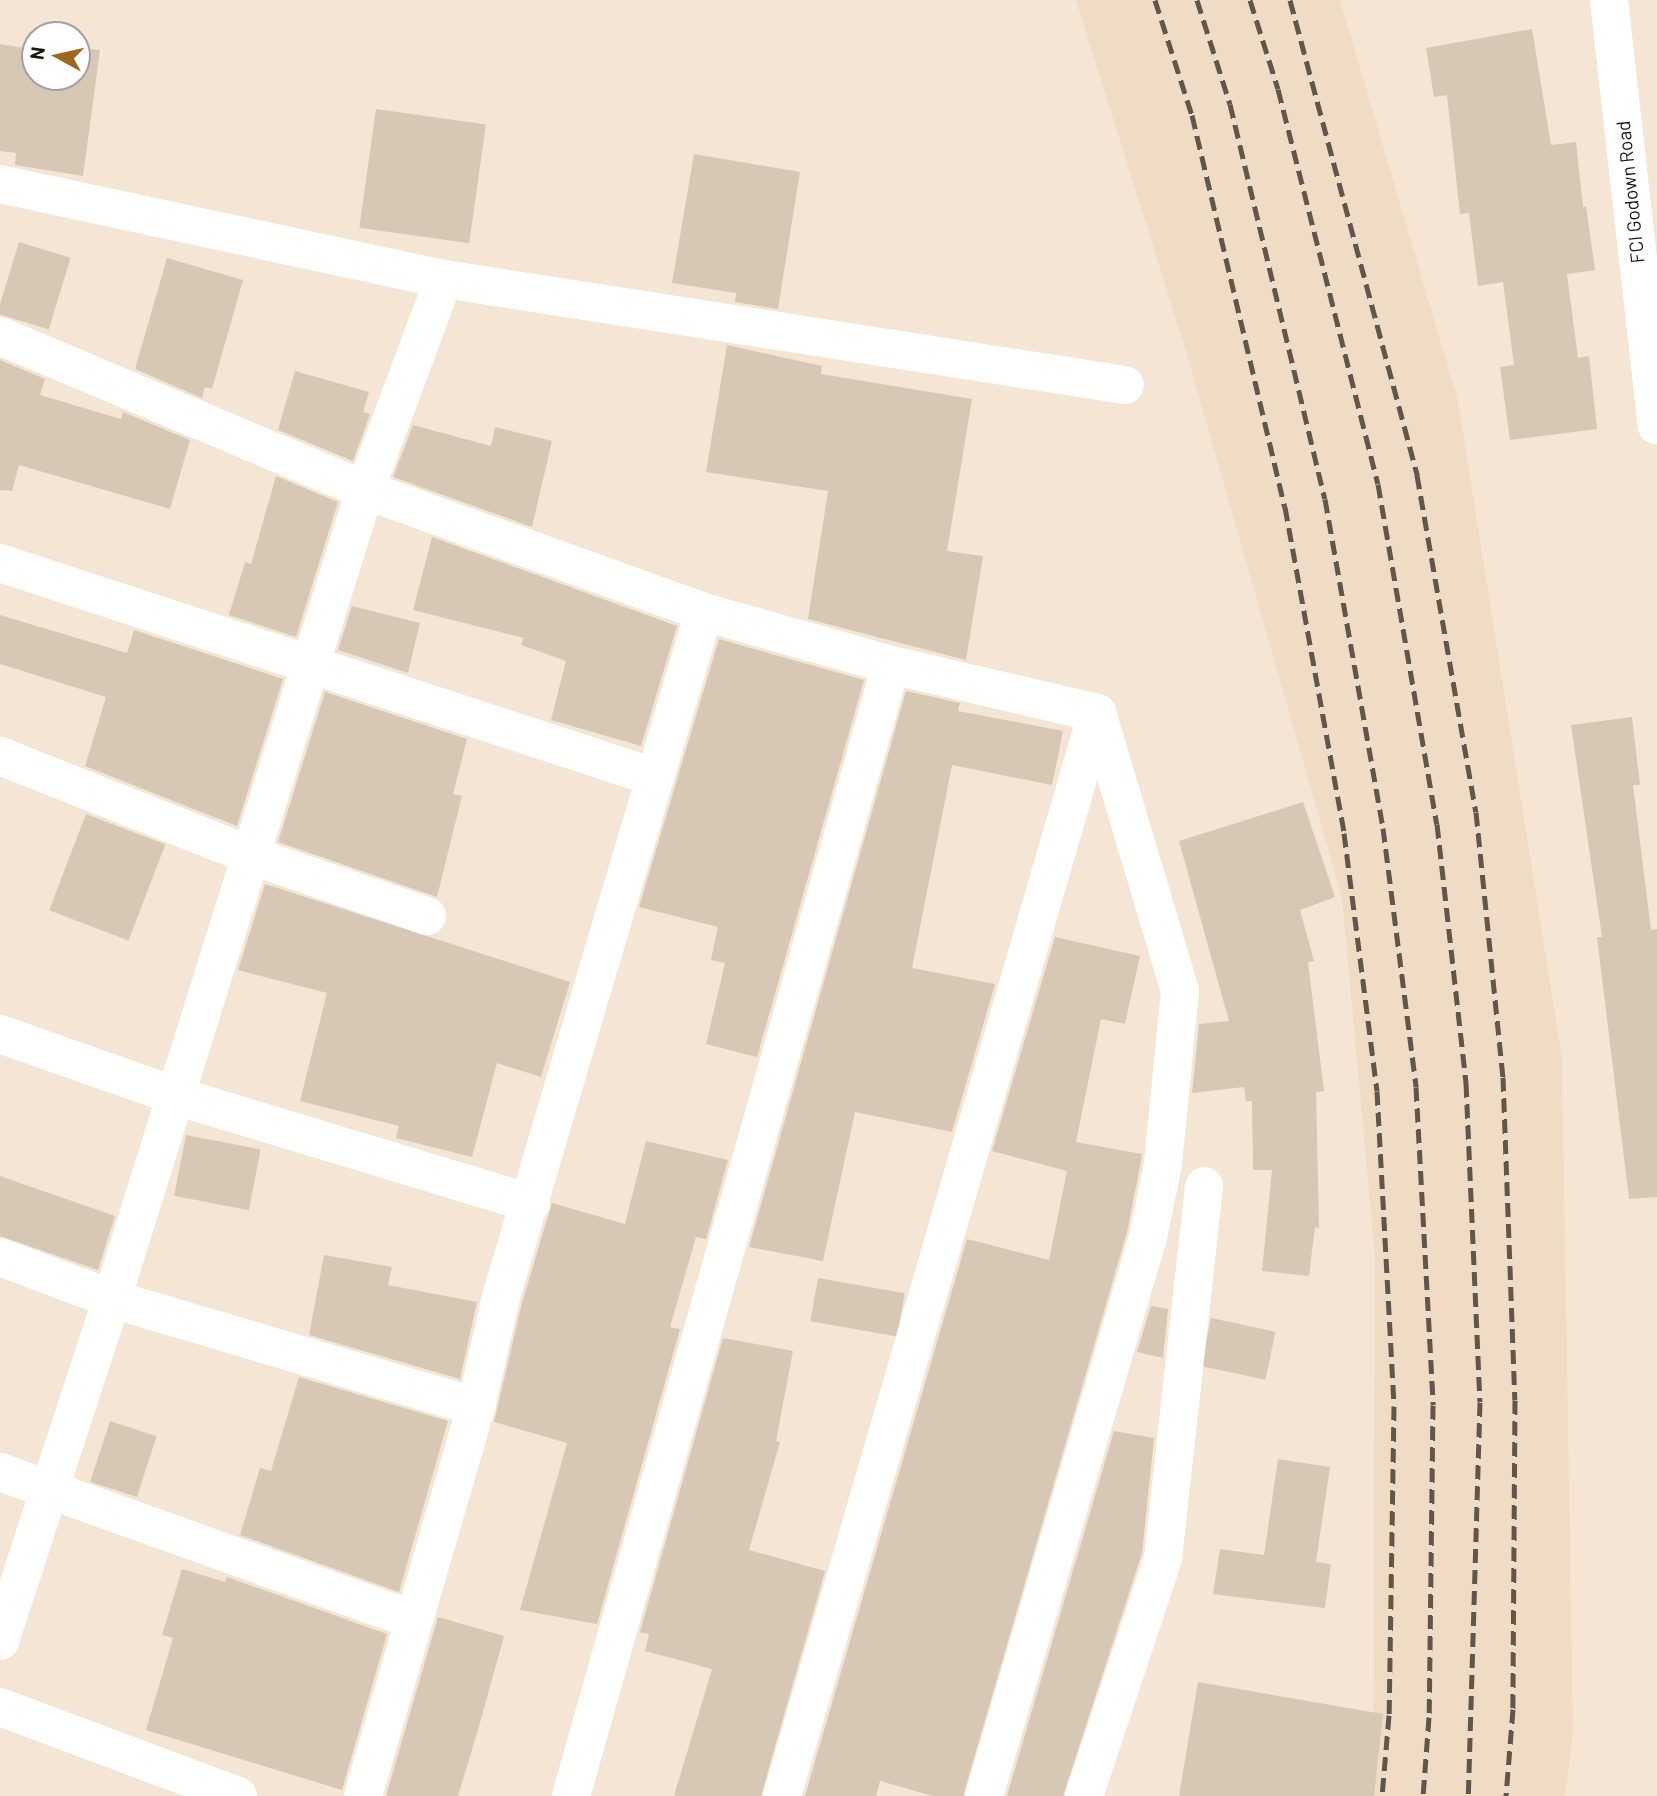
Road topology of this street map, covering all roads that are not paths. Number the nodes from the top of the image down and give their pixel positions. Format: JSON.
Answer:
{"nodes":[{"id":1,"x":1609,"y":0,"type":"edge"},
{"id":2,"x":0,"y":186,"type":"edge"},
{"id":3,"x":444,"y":279,"type":"junction"},
{"id":4,"x":0,"y":336,"type":"edge"},
{"id":5,"x":1125,"y":385,"type":"dead end"},
{"id":6,"x":1657,"y":425,"type":"edge"},
{"id":7,"x":365,"y":490,"type":"junction"},
{"id":8,"x":0,"y":563,"type":"edge"},
{"id":9,"x":704,"y":612,"type":"junction"},
{"id":10,"x":313,"y":662,"type":"junction"},
{"id":11,"x":891,"y":665,"type":"junction"},
{"id":12,"x":1097,"y":713,"type":"junction"},
{"id":13,"x":0,"y":756,"type":"edge"},
{"id":14,"x":654,"y":777,"type":"junction"},
{"id":15,"x":251,"y":856,"type":"junction"},
{"id":16,"x":427,"y":916,"type":"dead end"},
{"id":17,"x":0,"y":1034,"type":"edge"},
{"id":18,"x":176,"y":1096,"type":"junction"},
{"id":19,"x":1203,"y":1186,"type":"dead end"},
{"id":20,"x":530,"y":1203,"type":"junction"},
{"id":21,"x":0,"y":1257,"type":"edge"},
{"id":22,"x":112,"y":1299,"type":"junction"},
{"id":23,"x":476,"y":1406,"type":"junction"},
{"id":24,"x":0,"y":1472,"type":"edge"},
{"id":25,"x":51,"y":1490,"type":"junction"},
{"id":26,"x":413,"y":1620,"type":"junction"},
{"id":27,"x":0,"y":1641,"type":"edge"},
{"id":28,"x":0,"y":1707,"type":"edge"},
{"id":29,"x":238,"y":1796,"type":"edge"},
{"id":30,"x":363,"y":1796,"type":"edge"},
{"id":31,"x":571,"y":1796,"type":"edge"},
{"id":32,"x":782,"y":1796,"type":"edge"},
{"id":33,"x":984,"y":1796,"type":"edge"},
{"id":34,"x":1084,"y":1796,"type":"edge"}],
"edges":[{"from":1,"to":6,"type":"street","name":"FCI Godown Road"},
{"from":2,"to":3,"type":"street"},
{"from":3,"to":5,"type":"street"},
{"from":3,"to":7,"type":"street"},
{"from":4,"to":7,"type":"street"},
{"from":7,"to":9,"type":"street"},
{"from":7,"to":10,"type":"street"},
{"from":8,"to":10,"type":"street"},
{"from":9,"to":11,"type":"street"},
{"from":9,"to":14,"type":"street"},
{"from":10,"to":14,"type":"street"},
{"from":10,"to":15,"type":"street"},
{"from":11,"to":12,"type":"street"},
{"from":11,"to":31,"type":"street"},
{"from":12,"to":32,"type":"street"},
{"from":12,"to":33,"type":"street"},
{"from":13,"to":15,"type":"street"},
{"from":14,"to":20,"type":"street"},
{"from":15,"to":16,"type":"street"},
{"from":15,"to":18,"type":"street"},
{"from":17,"to":18,"type":"street"},
{"from":18,"to":20,"type":"street"},
{"from":18,"to":22,"type":"street"},
{"from":19,"to":34,"type":"street"},
{"from":20,"to":23,"type":"street"},
{"from":21,"to":22,"type":"street"},
{"from":22,"to":23,"type":"street"},
{"from":22,"to":25,"type":"street"},
{"from":23,"to":26,"type":"street"},
{"from":24,"to":25,"type":"street"},
{"from":25,"to":26,"type":"street"},
{"from":25,"to":27,"type":"street"},
{"from":26,"to":30,"type":"street"},
{"from":28,"to":29,"type":"street"}]}
